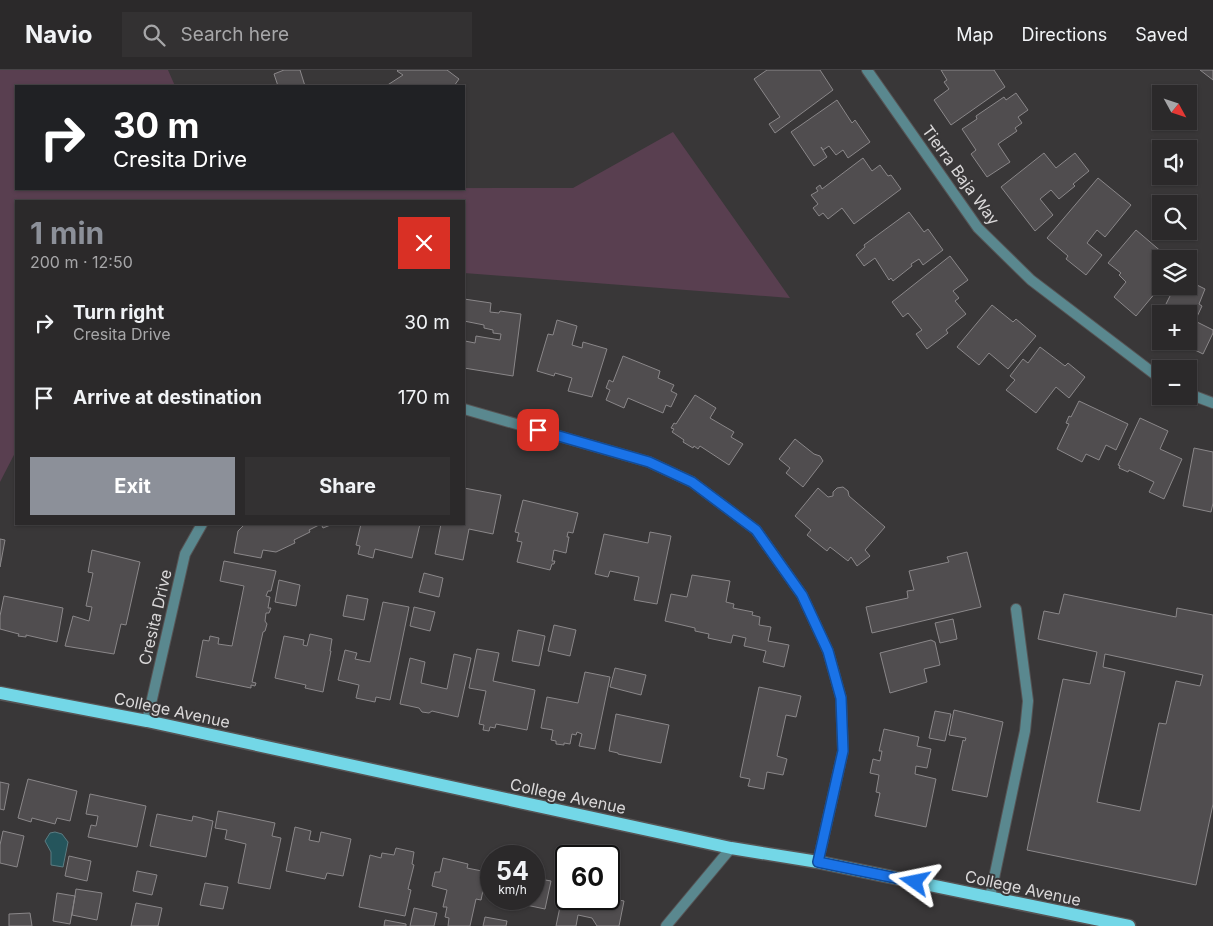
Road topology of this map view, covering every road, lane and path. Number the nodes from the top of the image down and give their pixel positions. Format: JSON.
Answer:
{"nodes":[{"id":1,"x":867,"y":70,"type":"edge"},
{"id":2,"x":1152,"y":372,"type":"edge"},
{"id":3,"x":1197,"y":397,"type":"edge"},
{"id":4,"x":1213,"y":403,"type":"edge"},
{"id":5,"x":465,"y":409,"type":"edge"},
{"id":6,"x":201,"y":525,"type":"edge"},
{"id":7,"x":1016,"y":609,"type":"dead end"},
{"id":8,"x":0,"y":693,"type":"edge"},
{"id":9,"x":147,"y":721,"type":"junction"},
{"id":10,"x":731,"y":848,"type":"junction"},
{"id":11,"x":818,"y":862,"type":"junction"},
{"id":12,"x":990,"y":898,"type":"junction"},
{"id":13,"x":666,"y":926,"type":"edge"},
{"id":14,"x":1129,"y":926,"type":"edge"}],
"edges":[{"from":1,"to":2,"type":"street","name":"Tierra Baja Way"},
{"from":3,"to":4,"type":"street"},
{"from":5,"to":11,"type":"street"},
{"from":6,"to":9,"type":"street","name":"Cresita Drive"},
{"from":7,"to":12,"type":"street"},
{"from":8,"to":9,"type":"main road","name":"College Avenue"},
{"from":9,"to":10,"type":"main road","name":"College Avenue"},
{"from":10,"to":11,"type":"main road","name":"College Avenue"},
{"from":10,"to":13,"type":"street"},
{"from":11,"to":12,"type":"main road","name":"College Avenue"},
{"from":12,"to":14,"type":"main road","name":"College Avenue"}]}
